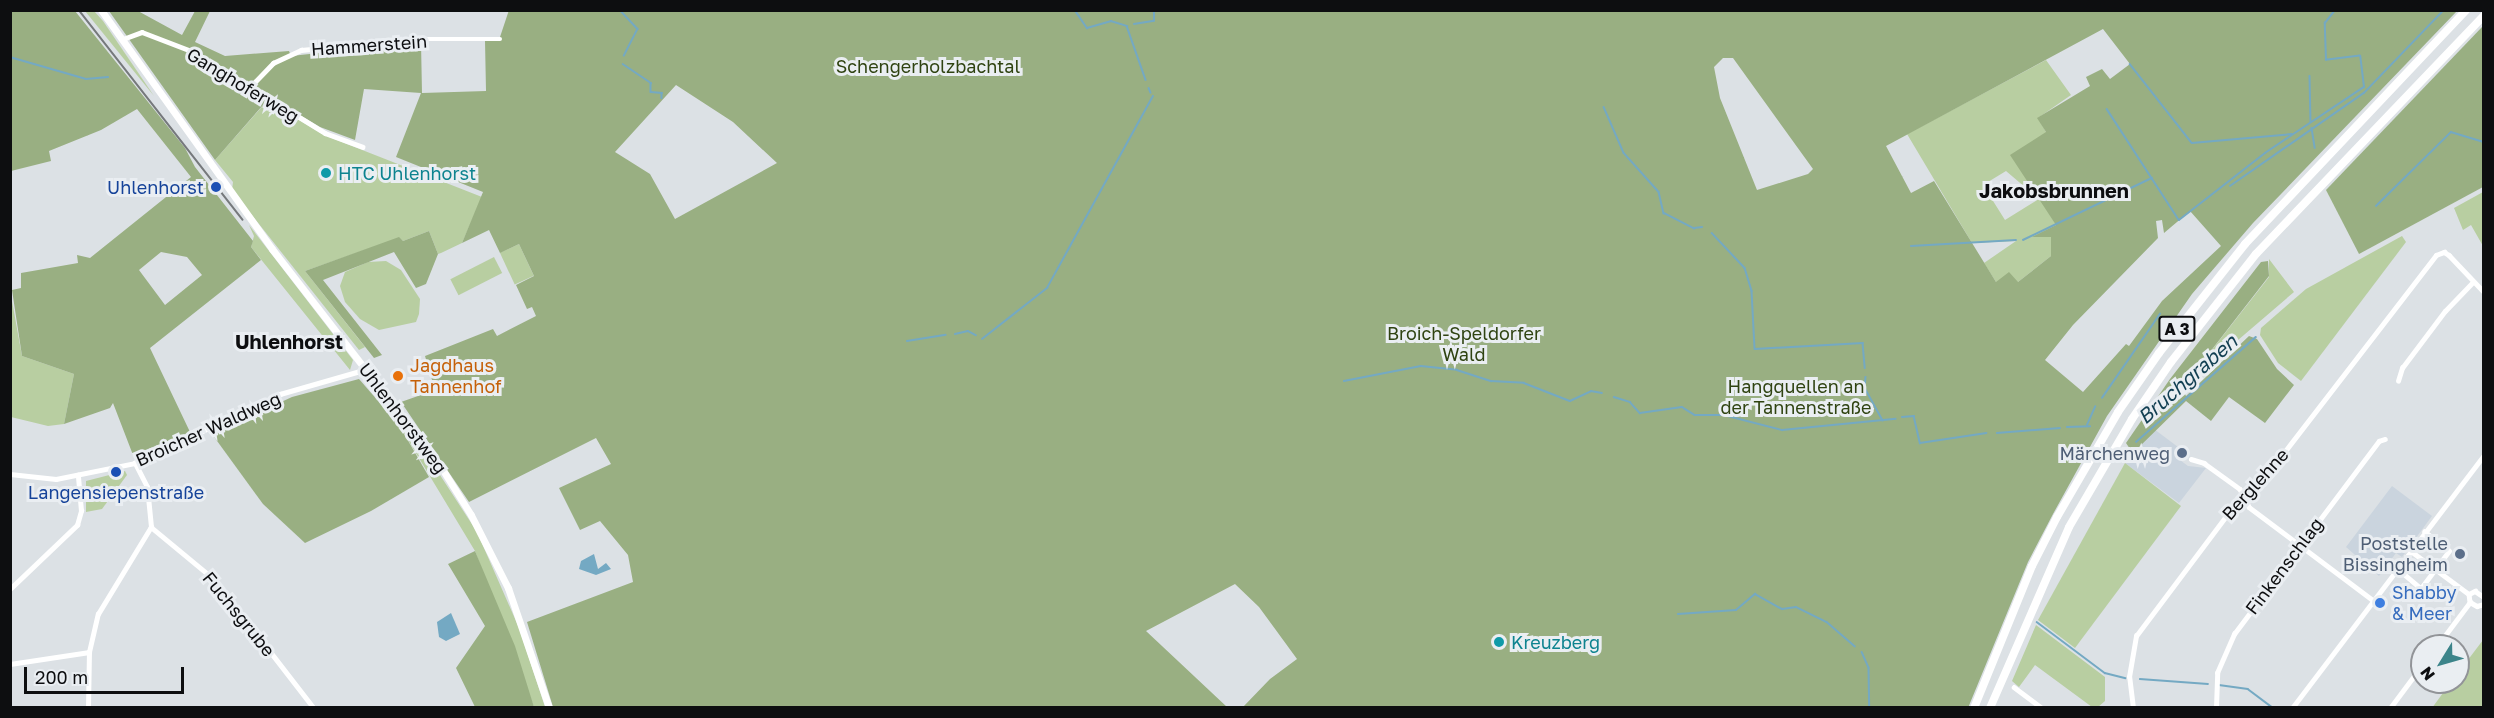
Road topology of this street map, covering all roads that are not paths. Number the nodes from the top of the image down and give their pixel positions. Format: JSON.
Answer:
{"nodes":[{"id":1,"x":101,"y":10,"type":"edge"},
{"id":2,"x":2466,"y":10,"type":"edge"},
{"id":3,"x":2484,"y":15,"type":"edge"},
{"id":4,"x":123,"y":39,"type":"junction"},
{"id":5,"x":500,"y":39,"type":"dead end"},
{"id":6,"x":251,"y":86,"type":"junction"},
{"id":7,"x":363,"y":147,"type":"dead end"},
{"id":8,"x":2473,"y":282,"type":"junction"},
{"id":9,"x":2484,"y":292,"type":"edge"},
{"id":10,"x":367,"y":369,"type":"junction"},
{"id":11,"x":2398,"y":381,"type":"dead end"},
{"id":12,"x":2385,"y":439,"type":"dead end"},
{"id":13,"x":2484,"y":454,"type":"edge"},
{"id":14,"x":2191,"y":459,"type":"dead end"},
{"id":15,"x":135,"y":463,"type":"junction"},
{"id":16,"x":10,"y":474,"type":"edge"},
{"id":17,"x":78,"y":475,"type":"junction"},
{"id":18,"x":2244,"y":497,"type":"junction"},
{"id":19,"x":151,"y":527,"type":"junction"},
{"id":20,"x":2425,"y":532,"type":"junction"},
{"id":21,"x":2300,"y":545,"type":"junction"},
{"id":22,"x":2411,"y":551,"type":"junction"},
{"id":23,"x":2398,"y":569,"type":"junction"},
{"id":24,"x":2435,"y":569,"type":"junction"},
{"id":25,"x":10,"y":589,"type":"edge"},
{"id":26,"x":2469,"y":594,"type":"junction"},
{"id":27,"x":2483,"y":599,"type":"edge"},
{"id":28,"x":2374,"y":601,"type":"junction"},
{"id":29,"x":2470,"y":602,"type":"junction"},
{"id":30,"x":2446,"y":634,"type":"edge"},
{"id":31,"x":89,"y":652,"type":"junction"},
{"id":32,"x":10,"y":664,"type":"edge"},
{"id":33,"x":2410,"y":682,"type":"edge"},
{"id":34,"x":2014,"y":687,"type":"dead end"},
{"id":35,"x":88,"y":708,"type":"edge"},
{"id":36,"x":314,"y":708,"type":"edge"},
{"id":37,"x":549,"y":708,"type":"edge"},
{"id":38,"x":1974,"y":708,"type":"edge"},
{"id":39,"x":1990,"y":708,"type":"edge"},
{"id":40,"x":2042,"y":708,"type":"edge"},
{"id":41,"x":2133,"y":708,"type":"edge"},
{"id":42,"x":2216,"y":708,"type":"edge"},
{"id":43,"x":2292,"y":708,"type":"edge"},
{"id":44,"x":2390,"y":708,"type":"edge"}],
"edges":[{"from":1,"to":4,"type":"main road","name":"Uhlenhorstweg"},
{"from":2,"to":38,"type":"highway","number":"A 3"},
{"from":3,"to":39,"type":"highway","number":"A 3"},
{"from":4,"to":6,"type":"street","name":"Ganghoferweg"},
{"from":4,"to":10,"type":"main road","name":"Uhlenhorstweg"},
{"from":5,"to":6,"type":"street","name":"Hammerstein"},
{"from":6,"to":7,"type":"street","name":"Ganghoferweg"},
{"from":8,"to":9,"type":"street"},
{"from":8,"to":11,"type":"street"},
{"from":8,"to":18,"type":"street","name":"Berglehne"},
{"from":10,"to":15,"type":"street","name":"Broicher Waldweg"},
{"from":10,"to":37,"type":"main road","name":"Uhlenhorstweg"},
{"from":12,"to":21,"type":"street","name":"Finkenschlag"},
{"from":13,"to":20,"type":"street"},
{"from":14,"to":18,"type":"street"},
{"from":15,"to":17,"type":"street","name":"Broicher Waldweg"},
{"from":15,"to":19,"type":"street"},
{"from":16,"to":17,"type":"street","name":"Broicher Waldweg"},
{"from":17,"to":25,"type":"street"},
{"from":18,"to":21,"type":"street"},
{"from":18,"to":41,"type":"street","name":"Berglehne"},
{"from":19,"to":31,"type":"street"},
{"from":19,"to":36,"type":"street","name":"Fuchsgrube"},
{"from":20,"to":22,"type":"street"},
{"from":20,"to":24,"type":"street"},
{"from":21,"to":28,"type":"street"},
{"from":21,"to":42,"type":"street","name":"Finkenschlag"},
{"from":22,"to":23,"type":"street"},
{"from":22,"to":24,"type":"street"},
{"from":23,"to":24,"type":"street"},
{"from":23,"to":28,"type":"street"},
{"from":24,"to":26,"type":"street"},
{"from":26,"to":27,"type":"street"},
{"from":26,"to":29,"type":"street"},
{"from":27,"to":29,"type":"street"},
{"from":28,"to":43,"type":"street"},
{"from":29,"to":30,"type":"street"},
{"from":31,"to":32,"type":"street"},
{"from":31,"to":35,"type":"street"},
{"from":33,"to":44,"type":"street"},
{"from":34,"to":40,"type":"street"}]}
